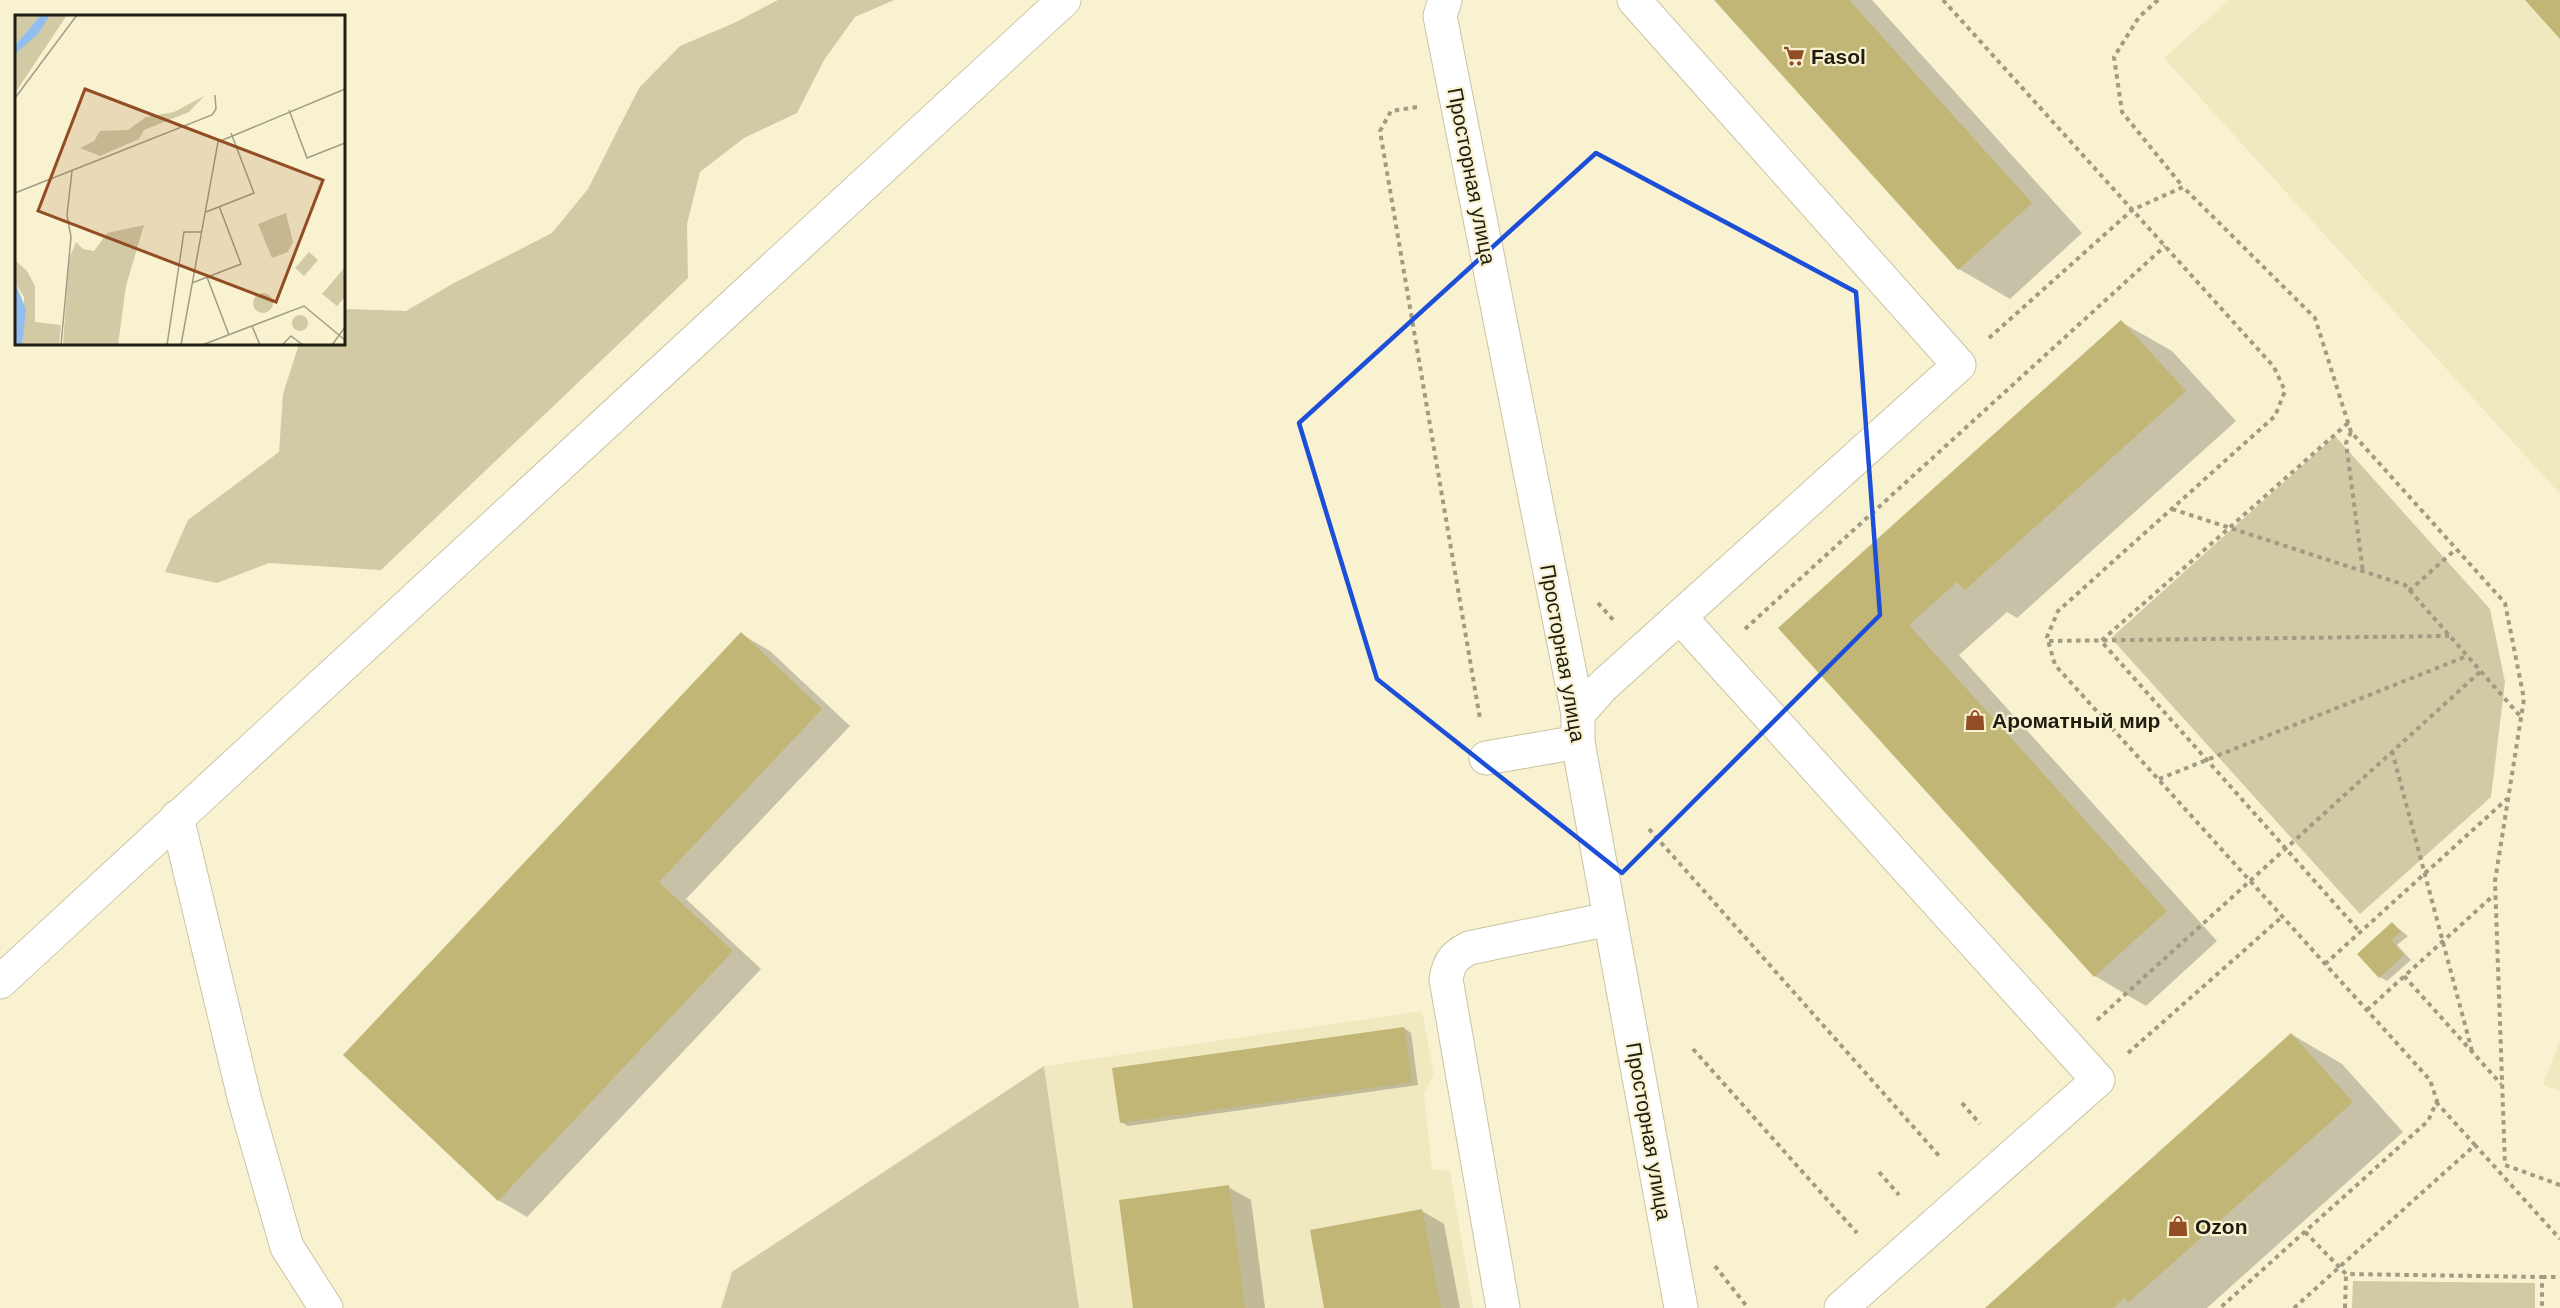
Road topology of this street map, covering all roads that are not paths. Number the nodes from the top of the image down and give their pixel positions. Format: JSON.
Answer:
{"nodes":[{"id":1,"x":1064,"y":0,"type":"edge"},
{"id":2,"x":1445,"y":0,"type":"edge"},
{"id":3,"x":1634,"y":0,"type":"edge"},
{"id":4,"x":1680,"y":617,"type":"junction"},
{"id":5,"x":1578,"y":728,"type":"junction"},
{"id":6,"x":1485,"y":758,"type":"road end"},
{"id":7,"x":177,"y":817,"type":"junction"},
{"id":8,"x":1610,"y":919,"type":"junction"},
{"id":9,"x":0,"y":982,"type":"edge"},
{"id":10,"x":326,"y":1308,"type":"edge"},
{"id":11,"x":1503,"y":1308,"type":"edge"},
{"id":12,"x":1681,"y":1308,"type":"edge"},
{"id":13,"x":1842,"y":1308,"type":"edge"}],
"edges":[{"from":1,"to":7,"type":"street"},
{"from":2,"to":5,"type":"street","name":"Просторная улица"},
{"from":3,"to":4,"type":"street"},
{"from":4,"to":5,"type":"street"},
{"from":4,"to":13,"type":"street"},
{"from":5,"to":6,"type":"street"},
{"from":5,"to":8,"type":"street","name":"Просторная улица"},
{"from":7,"to":9,"type":"street"},
{"from":7,"to":10,"type":"street"},
{"from":8,"to":11,"type":"street"},
{"from":8,"to":12,"type":"street","name":"Просторная улица"}]}
